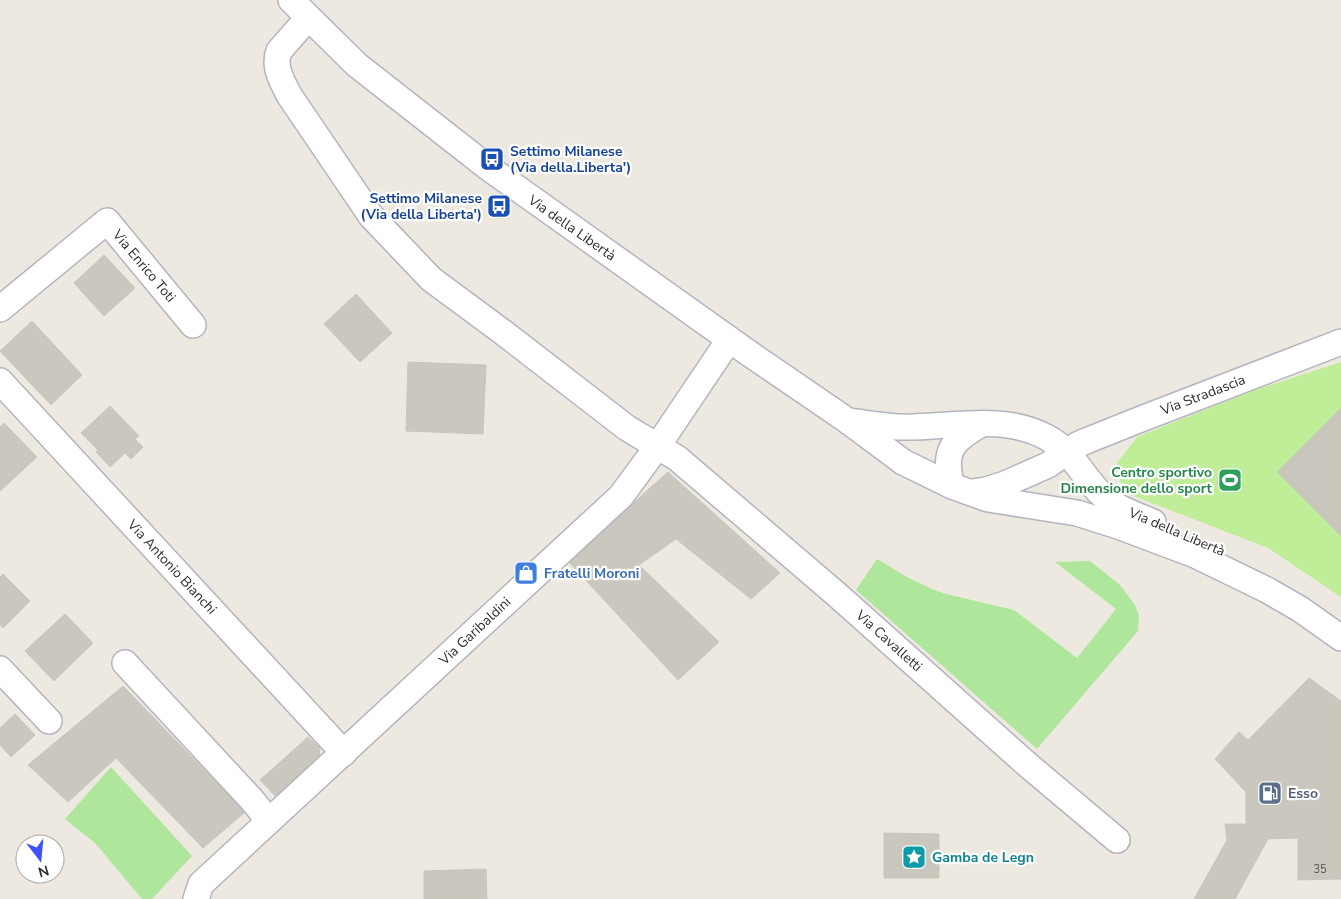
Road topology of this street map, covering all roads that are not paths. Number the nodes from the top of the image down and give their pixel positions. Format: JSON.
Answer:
{"nodes":[{"id":1,"x":296,"y":6,"type":"edge"},
{"id":2,"x":0,"y":310,"type":"edge"},
{"id":3,"x":193,"y":325,"type":"dead end"},
{"id":4,"x":729,"y":340,"type":"junction"},
{"id":5,"x":1341,"y":342,"type":"edge"},
{"id":6,"x":0,"y":381,"type":"edge"},
{"id":7,"x":848,"y":421,"type":"junction"},
{"id":8,"x":982,"y":424,"type":"junction"},
{"id":9,"x":657,"y":447,"type":"junction"},
{"id":10,"x":1066,"y":452,"type":"junction"},
{"id":11,"x":960,"y":490,"type":"junction"},
{"id":12,"x":1341,"y":619,"type":"edge"},
{"id":13,"x":1341,"y":638,"type":"edge"},
{"id":14,"x":125,"y":663,"type":"dead end"},
{"id":15,"x":0,"y":669,"type":"edge"},
{"id":16,"x":49,"y":721,"type":"dead end"},
{"id":17,"x":344,"y":753,"type":"junction"},
{"id":18,"x":270,"y":821,"type":"junction"},
{"id":19,"x":1117,"y":840,"type":"dead end"},
{"id":20,"x":196,"y":899,"type":"edge"}],
"edges":[{"from":1,"to":4,"type":"street","name":"Via della Libertà"},
{"from":1,"to":9,"type":"street","name":"Via della Libertà"},
{"from":2,"to":3,"type":"street","name":"Via Enrico Toti"},
{"from":4,"to":7,"type":"street","name":"Via della Libertà"},
{"from":4,"to":9,"type":"street","name":"Via Garibaldini"},
{"from":5,"to":10,"type":"street","name":"Via Stradascia"},
{"from":6,"to":17,"type":"street","name":"Via Antonio Bianchi"},
{"from":7,"to":8,"type":"street","name":"Via della Libertà"},
{"from":7,"to":11,"type":"street","name":"Via della Libertà"},
{"from":8,"to":10,"type":"street","name":"Via della Libertà"},
{"from":8,"to":11,"type":"street"},
{"from":9,"to":17,"type":"street","name":"Via Garibaldini"},
{"from":9,"to":19,"type":"street","name":"Via Cavalletti"},
{"from":10,"to":11,"type":"street","name":"Via Stradascia"},
{"from":10,"to":12,"type":"street","name":"Via della Libertà"},
{"from":11,"to":13,"type":"street","name":"Via della Libertà"},
{"from":14,"to":18,"type":"street"},
{"from":15,"to":16,"type":"street"},
{"from":17,"to":18,"type":"street","name":"Via Garibaldini"},
{"from":18,"to":20,"type":"street","name":"Via Garibaldini"}]}
